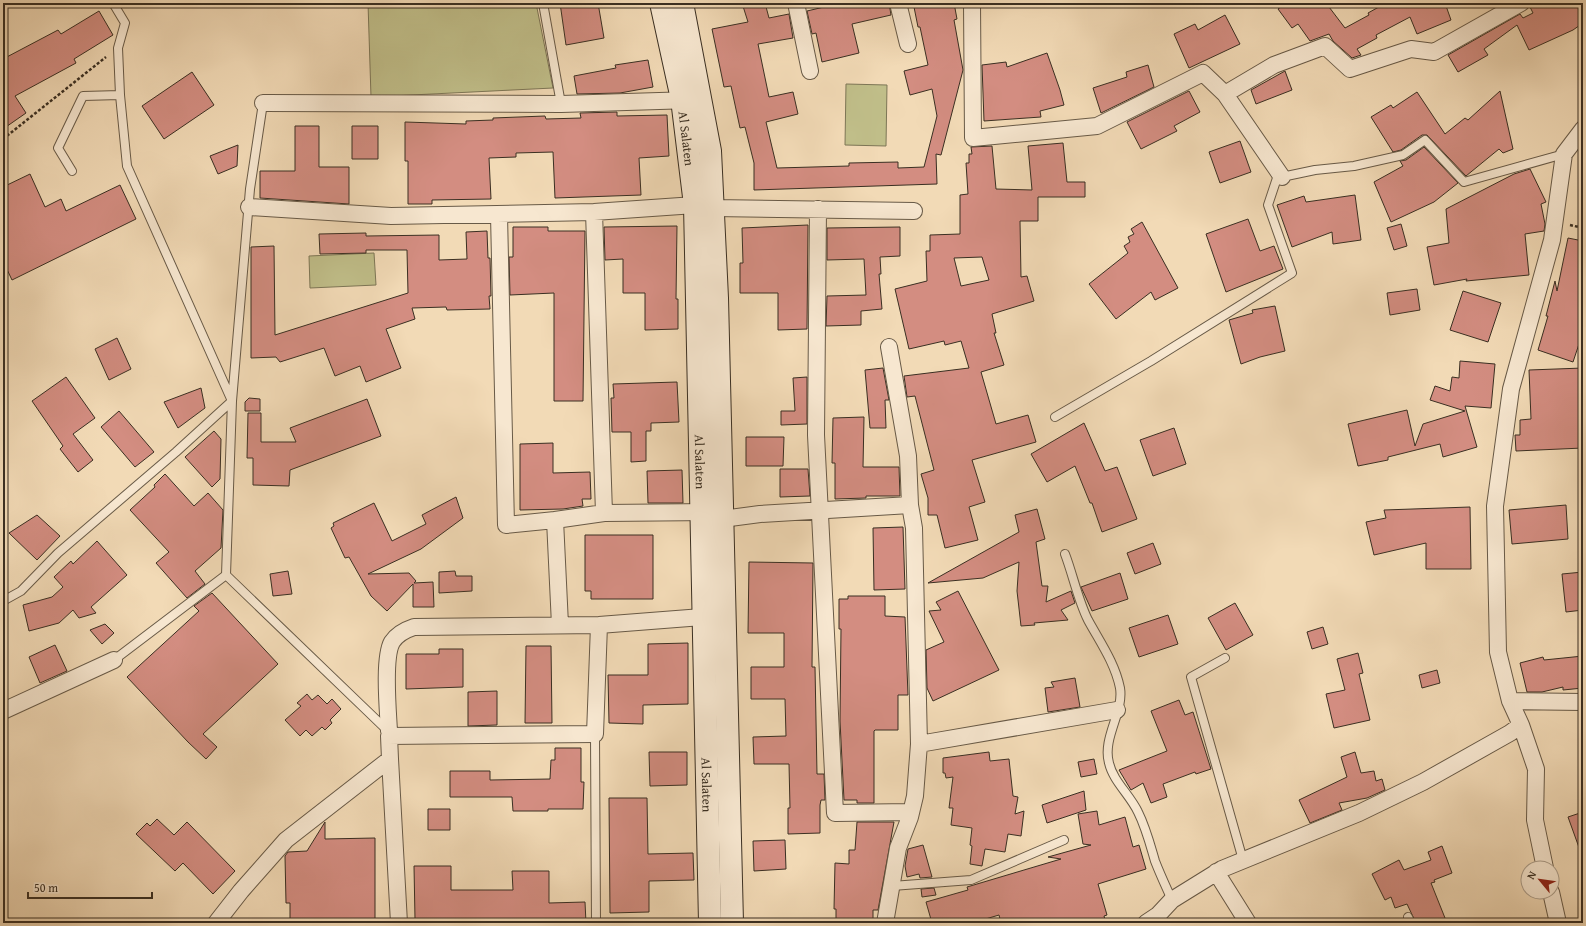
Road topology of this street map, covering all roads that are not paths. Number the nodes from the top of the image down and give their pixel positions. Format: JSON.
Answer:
{"nodes":[{"id":1,"x":113,"y":3,"type":"edge"},
{"id":2,"x":542,"y":3,"type":"edge"},
{"id":3,"x":660,"y":3,"type":"edge"},
{"id":4,"x":682,"y":3,"type":"edge"},
{"id":5,"x":796,"y":3,"type":"edge"},
{"id":6,"x":898,"y":3,"type":"edge"},
{"id":7,"x":972,"y":3,"type":"edge"},
{"id":8,"x":1521,"y":3,"type":"edge"},
{"id":9,"x":908,"y":44,"type":"dead end"},
{"id":10,"x":810,"y":71,"type":"dead end"},
{"id":11,"x":1225,"y":94,"type":"junction"},
{"id":12,"x":120,"y":95,"type":"junction"},
{"id":13,"x":692,"y":100,"type":"junction"},
{"id":14,"x":263,"y":103,"type":"joint"},
{"id":15,"x":560,"y":104,"type":"junction"},
{"id":16,"x":1583,"y":129,"type":"edge"},
{"id":17,"x":1564,"y":154,"type":"junction"},
{"id":18,"x":72,"y":171,"type":"dead end"},
{"id":19,"x":1282,"y":177,"type":"junction"},
{"id":20,"x":704,"y":206,"type":"junction"},
{"id":21,"x":249,"y":207,"type":"junction"},
{"id":22,"x":818,"y":209,"type":"junction"},
{"id":23,"x":914,"y":211,"type":"dead end"},
{"id":24,"x":594,"y":212,"type":"junction"},
{"id":25,"x":499,"y":215,"type":"junction"},
{"id":26,"x":889,"y":347,"type":"dead end"},
{"id":27,"x":232,"y":401,"type":"junction"},
{"id":28,"x":1055,"y":417,"type":"dead end"},
{"id":29,"x":910,"y":505,"type":"junction"},
{"id":30,"x":819,"y":510,"type":"junction"},
{"id":31,"x":700,"y":512,"type":"junction"},
{"id":32,"x":604,"y":513,"type":"junction"},
{"id":33,"x":722,"y":516,"type":"junction"},
{"id":34,"x":555,"y":520,"type":"junction"},
{"id":35,"x":1065,"y":554,"type":"dead end"},
{"id":36,"x":226,"y":575,"type":"junction"},
{"id":37,"x":3,"y":601,"type":"edge"},
{"id":38,"x":714,"y":617,"type":"junction"},
{"id":39,"x":599,"y":624,"type":"junction"},
{"id":40,"x":560,"y":625,"type":"junction"},
{"id":41,"x":1225,"y":658,"type":"dead end"},
{"id":42,"x":114,"y":660,"type":"joint"},
{"id":43,"x":1510,"y":701,"type":"junction"},
{"id":44,"x":1583,"y":702,"type":"edge"},
{"id":45,"x":1117,"y":710,"type":"junction"},
{"id":46,"x":3,"y":711,"type":"edge"},
{"id":47,"x":1521,"y":725,"type":"junction"},
{"id":48,"x":389,"y":734,"type":"junction"},
{"id":49,"x":595,"y":734,"type":"junction"},
{"id":50,"x":919,"y":744,"type":"junction"},
{"id":51,"x":390,"y":760,"type":"junction"},
{"id":52,"x":911,"y":812,"type":"junction"},
{"id":53,"x":1064,"y":840,"type":"dead end"},
{"id":54,"x":1243,"y":860,"type":"junction"},
{"id":55,"x":1543,"y":860,"type":"edge"},
{"id":56,"x":1216,"y":872,"type":"junction"},
{"id":57,"x":892,"y":886,"type":"junction"},
{"id":58,"x":1172,"y":900,"type":"junction"},
{"id":59,"x":1553,"y":900,"type":"edge"},
{"id":60,"x":216,"y":923,"type":"edge"},
{"id":61,"x":399,"y":923,"type":"edge"},
{"id":62,"x":596,"y":923,"type":"edge"},
{"id":63,"x":710,"y":923,"type":"edge"},
{"id":64,"x":732,"y":923,"type":"edge"},
{"id":65,"x":885,"y":923,"type":"edge"},
{"id":66,"x":1146,"y":923,"type":"edge"},
{"id":67,"x":1248,"y":923,"type":"edge"},
{"id":68,"x":1558,"y":923,"type":"edge"}],
"edges":[{"from":1,"to":12,"type":"lane"},
{"from":2,"to":15,"type":"lane"},
{"from":3,"to":13,"type":"main road","name":"Al Salaten"},
{"from":4,"to":13,"type":"main road","name":"Al Salaten"},
{"from":5,"to":10,"type":"street"},
{"from":6,"to":9,"type":"street"},
{"from":7,"to":11,"type":"street"},
{"from":8,"to":11,"type":"street"},
{"from":11,"to":19,"type":"street"},
{"from":12,"to":18,"type":"lane"},
{"from":12,"to":27,"type":"lane"},
{"from":13,"to":15,"type":"street"},
{"from":13,"to":20,"type":"main road","name":"Al Salaten"},
{"from":14,"to":15,"type":"street"},
{"from":14,"to":21,"type":"lane"},
{"from":16,"to":17,"type":"street"},
{"from":17,"to":19,"type":"lane"},
{"from":17,"to":43,"type":"street"},
{"from":19,"to":28,"type":"lane"},
{"from":20,"to":22,"type":"street"},
{"from":20,"to":24,"type":"street"},
{"from":20,"to":31,"type":"main road","name":"Al Salaten"},
{"from":20,"to":33,"type":"main road","name":"Al Salaten"},
{"from":21,"to":25,"type":"street"},
{"from":21,"to":27,"type":"lane"},
{"from":22,"to":23,"type":"street"},
{"from":22,"to":30,"type":"street"},
{"from":24,"to":25,"type":"street"},
{"from":24,"to":32,"type":"street"},
{"from":25,"to":34,"type":"street"},
{"from":26,"to":29,"type":"street"},
{"from":27,"to":36,"type":"lane"},
{"from":27,"to":37,"type":"lane"},
{"from":29,"to":30,"type":"street"},
{"from":29,"to":50,"type":"street"},
{"from":30,"to":33,"type":"street"},
{"from":30,"to":52,"type":"street"},
{"from":31,"to":32,"type":"street"},
{"from":31,"to":33,"type":"street"},
{"from":31,"to":38,"type":"main road","name":"Al Salaten"},
{"from":32,"to":34,"type":"street"},
{"from":33,"to":38,"type":"main road","name":"Al Salaten"},
{"from":34,"to":40,"type":"street"},
{"from":35,"to":45,"type":"lane"},
{"from":36,"to":42,"type":"lane"},
{"from":36,"to":48,"type":"lane"},
{"from":38,"to":39,"type":"street"},
{"from":38,"to":63,"type":"main road","name":"Al Salaten"},
{"from":38,"to":64,"type":"main road","name":"Al Salaten"},
{"from":39,"to":40,"type":"street"},
{"from":39,"to":49,"type":"street"},
{"from":40,"to":48,"type":"street"},
{"from":41,"to":54,"type":"lane"},
{"from":42,"to":46,"type":"street"},
{"from":43,"to":44,"type":"street"},
{"from":43,"to":47,"type":"street"},
{"from":45,"to":50,"type":"street"},
{"from":45,"to":58,"type":"lane"},
{"from":47,"to":54,"type":"street"},
{"from":47,"to":55,"type":"street"},
{"from":48,"to":49,"type":"street"},
{"from":48,"to":51,"type":"street"},
{"from":49,"to":62,"type":"lane"},
{"from":50,"to":52,"type":"street"},
{"from":51,"to":60,"type":"street"},
{"from":51,"to":61,"type":"street"},
{"from":52,"to":57,"type":"street"},
{"from":53,"to":57,"type":"lane"},
{"from":54,"to":56,"type":"street"},
{"from":56,"to":58,"type":"street"},
{"from":56,"to":67,"type":"street"},
{"from":57,"to":65,"type":"street"},
{"from":58,"to":66,"type":"street"},
{"from":59,"to":68,"type":"street"}]}
